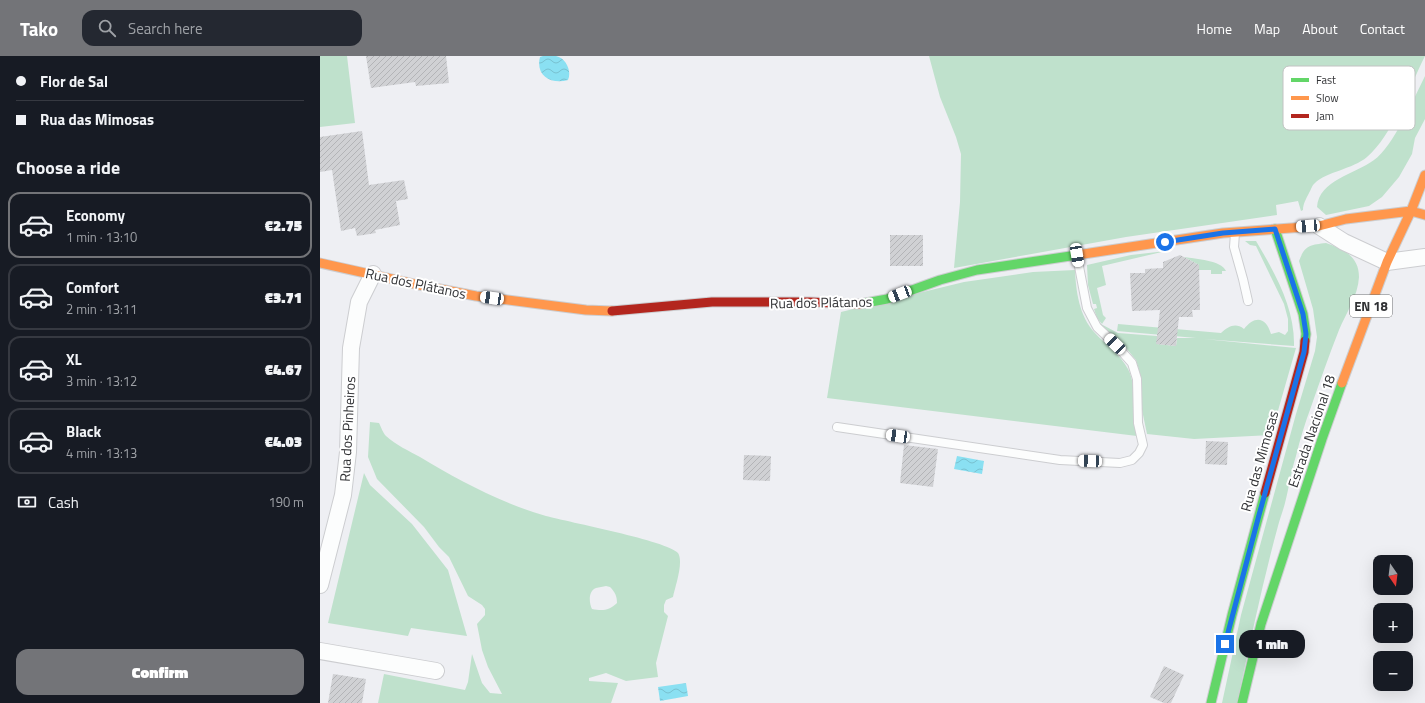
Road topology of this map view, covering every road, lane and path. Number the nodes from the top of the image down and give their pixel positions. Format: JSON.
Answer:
{"nodes":[{"id":1,"x":1425,"y":175,"type":"edge"},
{"id":2,"x":1411,"y":211,"type":"junction"},
{"id":3,"x":1425,"y":215,"type":"edge"},
{"id":4,"x":1319,"y":226,"type":"junction"},
{"id":5,"x":1275,"y":229,"type":"junction"},
{"id":6,"x":1235,"y":232,"type":"junction"},
{"id":7,"x":1077,"y":255,"type":"junction"},
{"id":8,"x":1425,"y":257,"type":"edge"},
{"id":9,"x":1387,"y":262,"type":"junction"},
{"id":10,"x":320,"y":263,"type":"edge"},
{"id":11,"x":373,"y":274,"type":"junction"},
{"id":12,"x":1248,"y":301,"type":"dead end"},
{"id":13,"x":837,"y":427,"type":"dead end"},
{"id":14,"x":320,"y":585,"type":"edge"},
{"id":15,"x":320,"y":650,"type":"edge"},
{"id":16,"x":436,"y":670,"type":"dead end"},
{"id":17,"x":1211,"y":703,"type":"edge"},
{"id":18,"x":1242,"y":703,"type":"edge"}],
"edges":[{"from":1,"to":2,"type":"street","name":"Estrada Nacional 18","number":"EN 18"},
{"from":2,"to":3,"type":"street"},
{"from":2,"to":4,"type":"street","name":"Rua dos Plátanos"},
{"from":2,"to":9,"type":"street","name":"Estrada Nacional 18","number":"EN 18"},
{"from":4,"to":5,"type":"street","name":"Rua dos Plátanos"},
{"from":4,"to":9,"type":"street"},
{"from":5,"to":6,"type":"street","name":"Rua dos Plátanos"},
{"from":5,"to":17,"type":"street","name":"Rua das Mimosas"},
{"from":6,"to":7,"type":"street","name":"Rua dos Plátanos"},
{"from":6,"to":12,"type":"lane"},
{"from":7,"to":11,"type":"street","name":"Rua dos Plátanos"},
{"from":7,"to":13,"type":"lane"},
{"from":8,"to":9,"type":"street"},
{"from":9,"to":18,"type":"street","name":"Estrada Nacional 18","number":"EN 18"},
{"from":10,"to":11,"type":"street","name":"Rua dos Plátanos"},
{"from":11,"to":14,"type":"street","name":"Rua dos Pinheiros"},
{"from":15,"to":16,"type":"street"}]}
